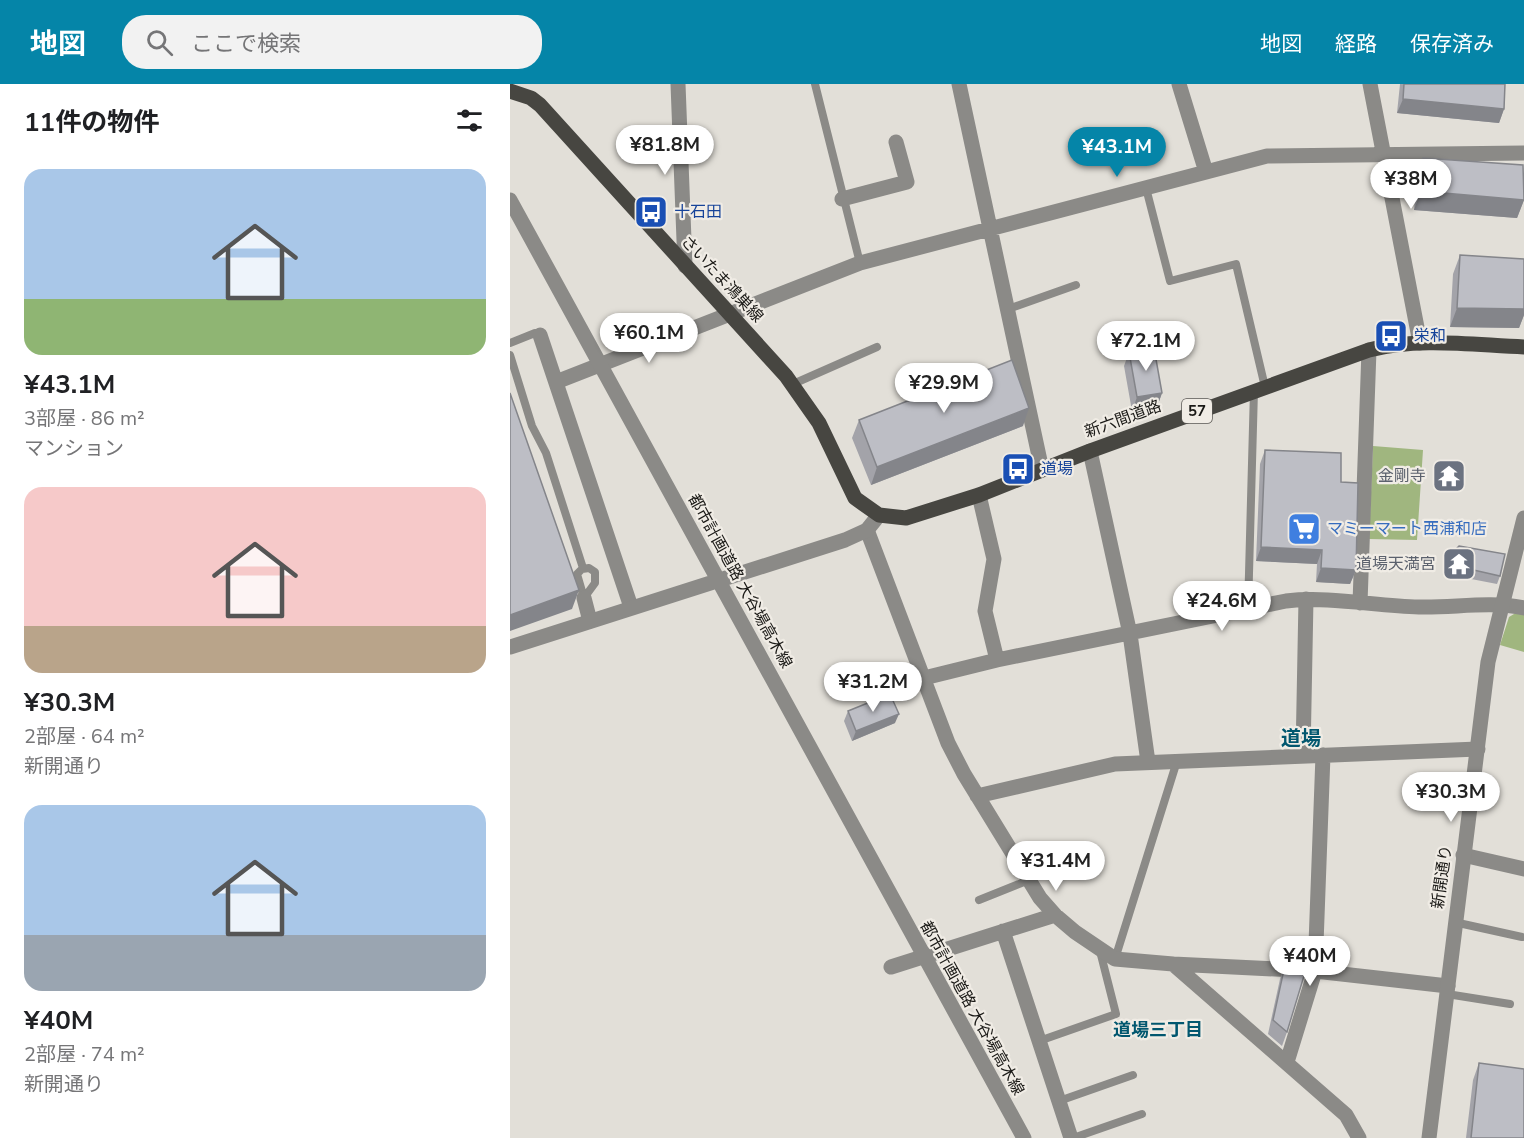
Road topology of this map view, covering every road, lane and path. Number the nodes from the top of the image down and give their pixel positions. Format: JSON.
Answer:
{"nodes":[{"id":1,"x":678,"y":84,"type":"edge"},
{"id":2,"x":815,"y":84,"type":"edge"},
{"id":3,"x":959,"y":84,"type":"edge"},
{"id":4,"x":1179,"y":84,"type":"edge"},
{"id":5,"x":1370,"y":84,"type":"edge"},
{"id":6,"x":510,"y":92,"type":"edge"},
{"id":7,"x":896,"y":141,"type":"dead end"},
{"id":8,"x":1524,"y":153,"type":"edge"},
{"id":9,"x":1384,"y":154,"type":"junction"},
{"id":10,"x":1206,"y":172,"type":"junction"},
{"id":11,"x":1146,"y":188,"type":"junction"},
{"id":12,"x":842,"y":199,"type":"junction"},
{"id":13,"x":510,"y":200,"type":"edge"},
{"id":14,"x":990,"y":229,"type":"junction"},
{"id":15,"x":860,"y":263,"type":"junction"},
{"id":16,"x":685,"y":266,"type":"junction"},
{"id":17,"x":1076,"y":285,"type":"dead end"},
{"id":18,"x":1008,"y":309,"type":"junction"},
{"id":19,"x":729,"y":313,"type":"junction"},
{"id":20,"x":540,"y":335,"type":"joint"},
{"id":21,"x":1420,"y":342,"type":"junction"},
{"id":22,"x":510,"y":343,"type":"edge"},
{"id":23,"x":877,"y":347,"type":"dead end"},
{"id":24,"x":1524,"y":347,"type":"edge"},
{"id":25,"x":1369,"y":350,"type":"junction"},
{"id":26,"x":510,"y":355,"type":"edge"},
{"id":27,"x":601,"y":366,"type":"junction"},
{"id":28,"x":556,"y":382,"type":"junction"},
{"id":29,"x":793,"y":384,"type":"junction"},
{"id":30,"x":1259,"y":389,"type":"junction"},
{"id":31,"x":1090,"y":451,"type":"junction"},
{"id":32,"x":1042,"y":470,"type":"junction"},
{"id":33,"x":978,"y":495,"type":"junction"},
{"id":34,"x":879,"y":515,"type":"junction"},
{"id":35,"x":1524,"y":518,"type":"edge"},
{"id":36,"x":867,"y":530,"type":"junction"},
{"id":37,"x":583,"y":568,"type":"junction"},
{"id":38,"x":719,"y":580,"type":"junction"},
{"id":39,"x":584,"y":598,"type":"junction"},
{"id":40,"x":1306,"y":599,"type":"junction"},
{"id":41,"x":1360,"y":603,"type":"junction"},
{"id":42,"x":1503,"y":604,"type":"junction"},
{"id":43,"x":631,"y":607,"type":"junction"},
{"id":44,"x":1524,"y":608,"type":"edge"},
{"id":45,"x":1248,"y":610,"type":"junction"},
{"id":46,"x":590,"y":621,"type":"junction"},
{"id":47,"x":1130,"y":634,"type":"junction"},
{"id":48,"x":510,"y":647,"type":"edge"},
{"id":49,"x":997,"y":660,"type":"junction"},
{"id":50,"x":924,"y":678,"type":"junction"},
{"id":51,"x":1478,"y":749,"type":"junction"},
{"id":52,"x":1303,"y":755,"type":"junction"},
{"id":53,"x":1323,"y":755,"type":"junction"},
{"id":54,"x":1177,"y":761,"type":"junction"},
{"id":55,"x":1148,"y":762,"type":"junction"},
{"id":56,"x":977,"y":796,"type":"junction"},
{"id":57,"x":1463,"y":855,"type":"junction"},
{"id":58,"x":1524,"y":869,"type":"edge"},
{"id":59,"x":1029,"y":880,"type":"junction"},
{"id":60,"x":979,"y":900,"type":"dead end"},
{"id":61,"x":1055,"y":915,"type":"junction"},
{"id":62,"x":1454,"y":922,"type":"junction"},
{"id":63,"x":1003,"y":931,"type":"junction"},
{"id":64,"x":1522,"y":937,"type":"dead end"},
{"id":65,"x":1100,"y":950,"type":"junction"},
{"id":66,"x":923,"y":957,"type":"junction"},
{"id":67,"x":1115,"y":959,"type":"junction"},
{"id":68,"x":1173,"y":964,"type":"junction"},
{"id":69,"x":891,"y":967,"type":"dead end"},
{"id":70,"x":1315,"y":971,"type":"junction"},
{"id":71,"x":1448,"y":990,"type":"junction"},
{"id":72,"x":1510,"y":1004,"type":"dead end"},
{"id":73,"x":1039,"y":1041,"type":"junction"},
{"id":74,"x":1287,"y":1062,"type":"junction"},
{"id":75,"x":1133,"y":1075,"type":"dead end"},
{"id":76,"x":1059,"y":1101,"type":"junction"},
{"id":77,"x":1142,"y":1114,"type":"dead end"},
{"id":78,"x":1024,"y":1138,"type":"edge"},
{"id":79,"x":1072,"y":1138,"type":"edge"},
{"id":80,"x":1359,"y":1138,"type":"edge"},
{"id":81,"x":1429,"y":1138,"type":"edge"}],
"edges":[{"from":1,"to":16,"type":"street"},
{"from":2,"to":12,"type":"lane"},
{"from":3,"to":14,"type":"street"},
{"from":4,"to":10,"type":"street"},
{"from":5,"to":9,"type":"street"},
{"from":6,"to":16,"type":"main road","name":"さいたま鴻巣線"},
{"from":7,"to":12,"type":"street"},
{"from":8,"to":9,"type":"street"},
{"from":9,"to":10,"type":"street"},
{"from":9,"to":21,"type":"street"},
{"from":10,"to":11,"type":"street"},
{"from":11,"to":14,"type":"street"},
{"from":11,"to":30,"type":"lane"},
{"from":12,"to":15,"type":"lane"},
{"from":13,"to":27,"type":"street","name":"都市計画道路 大谷場高木線"},
{"from":14,"to":15,"type":"street"},
{"from":14,"to":18,"type":"street"},
{"from":15,"to":19,"type":"street"},
{"from":16,"to":19,"type":"main road","name":"さいたま鴻巣線"},
{"from":17,"to":18,"type":"lane"},
{"from":18,"to":32,"type":"street"},
{"from":19,"to":27,"type":"street"},
{"from":19,"to":29,"type":"main road","name":"さいたま鴻巣線"},
{"from":20,"to":22,"type":"lane"},
{"from":20,"to":28,"type":"street"},
{"from":21,"to":24,"type":"main road","name":"新六間道路","number":"57"},
{"from":21,"to":25,"type":"main road","name":"新六間道路","number":"57"},
{"from":23,"to":29,"type":"lane"},
{"from":25,"to":30,"type":"main road","name":"新六間道路","number":"57"},
{"from":25,"to":41,"type":"street"},
{"from":26,"to":37,"type":"lane"},
{"from":27,"to":28,"type":"street"},
{"from":27,"to":38,"type":"street","name":"都市計画道路 大谷場高木線"},
{"from":28,"to":43,"type":"street"},
{"from":29,"to":34,"type":"main road","name":"さいたま鴻巣線"},
{"from":30,"to":31,"type":"main road","name":"新六間道路","number":"57"},
{"from":30,"to":45,"type":"lane"},
{"from":31,"to":32,"type":"main road","name":"新六間道路","number":"57"},
{"from":31,"to":47,"type":"street"},
{"from":32,"to":33,"type":"main road","name":"新六間道路","number":"57"},
{"from":33,"to":34,"type":"main road","name":"新六間道路","number":"57"},
{"from":33,"to":49,"type":"street"},
{"from":34,"to":36,"type":"street"},
{"from":35,"to":42,"type":"street","name":"新開通り"},
{"from":36,"to":38,"type":"street"},
{"from":36,"to":50,"type":"street"},
{"from":37,"to":39,"type":"lane"},
{"from":37,"to":39,"type":"lane"},
{"from":38,"to":43,"type":"street"},
{"from":38,"to":66,"type":"street","name":"都市計画道路 大谷場高木線"},
{"from":39,"to":46,"type":"street"},
{"from":40,"to":41,"type":"street"},
{"from":40,"to":45,"type":"street"},
{"from":40,"to":52,"type":"street"},
{"from":41,"to":42,"type":"street"},
{"from":42,"to":44,"type":"street"},
{"from":42,"to":51,"type":"street","name":"新開通り"},
{"from":43,"to":46,"type":"street"},
{"from":45,"to":47,"type":"street"},
{"from":46,"to":48,"type":"street"},
{"from":47,"to":49,"type":"street"},
{"from":47,"to":55,"type":"street"},
{"from":49,"to":50,"type":"street"},
{"from":50,"to":56,"type":"street"},
{"from":51,"to":53,"type":"street"},
{"from":51,"to":57,"type":"street","name":"新開通り"},
{"from":52,"to":53,"type":"street"},
{"from":52,"to":54,"type":"street"},
{"from":53,"to":70,"type":"street"},
{"from":54,"to":55,"type":"street"},
{"from":54,"to":67,"type":"lane"},
{"from":55,"to":56,"type":"street"},
{"from":56,"to":59,"type":"street"},
{"from":57,"to":58,"type":"street"},
{"from":57,"to":62,"type":"street","name":"新開通り"},
{"from":59,"to":60,"type":"lane"},
{"from":59,"to":61,"type":"street"},
{"from":61,"to":63,"type":"street"},
{"from":61,"to":65,"type":"street"},
{"from":62,"to":64,"type":"lane"},
{"from":62,"to":71,"type":"street","name":"新開通り"},
{"from":63,"to":66,"type":"street"},
{"from":63,"to":73,"type":"street"},
{"from":65,"to":67,"type":"street"},
{"from":65,"to":73,"type":"lane"},
{"from":66,"to":69,"type":"street"},
{"from":66,"to":78,"type":"street","name":"都市計画道路 大谷場高木線"},
{"from":67,"to":68,"type":"street"},
{"from":68,"to":70,"type":"street"},
{"from":68,"to":74,"type":"street"},
{"from":70,"to":71,"type":"street"},
{"from":70,"to":74,"type":"street"},
{"from":71,"to":72,"type":"lane"},
{"from":71,"to":81,"type":"street","name":"新開通り"},
{"from":73,"to":76,"type":"street"},
{"from":74,"to":80,"type":"street"},
{"from":75,"to":76,"type":"lane"},
{"from":76,"to":79,"type":"street"},
{"from":77,"to":79,"type":"lane"}]}
